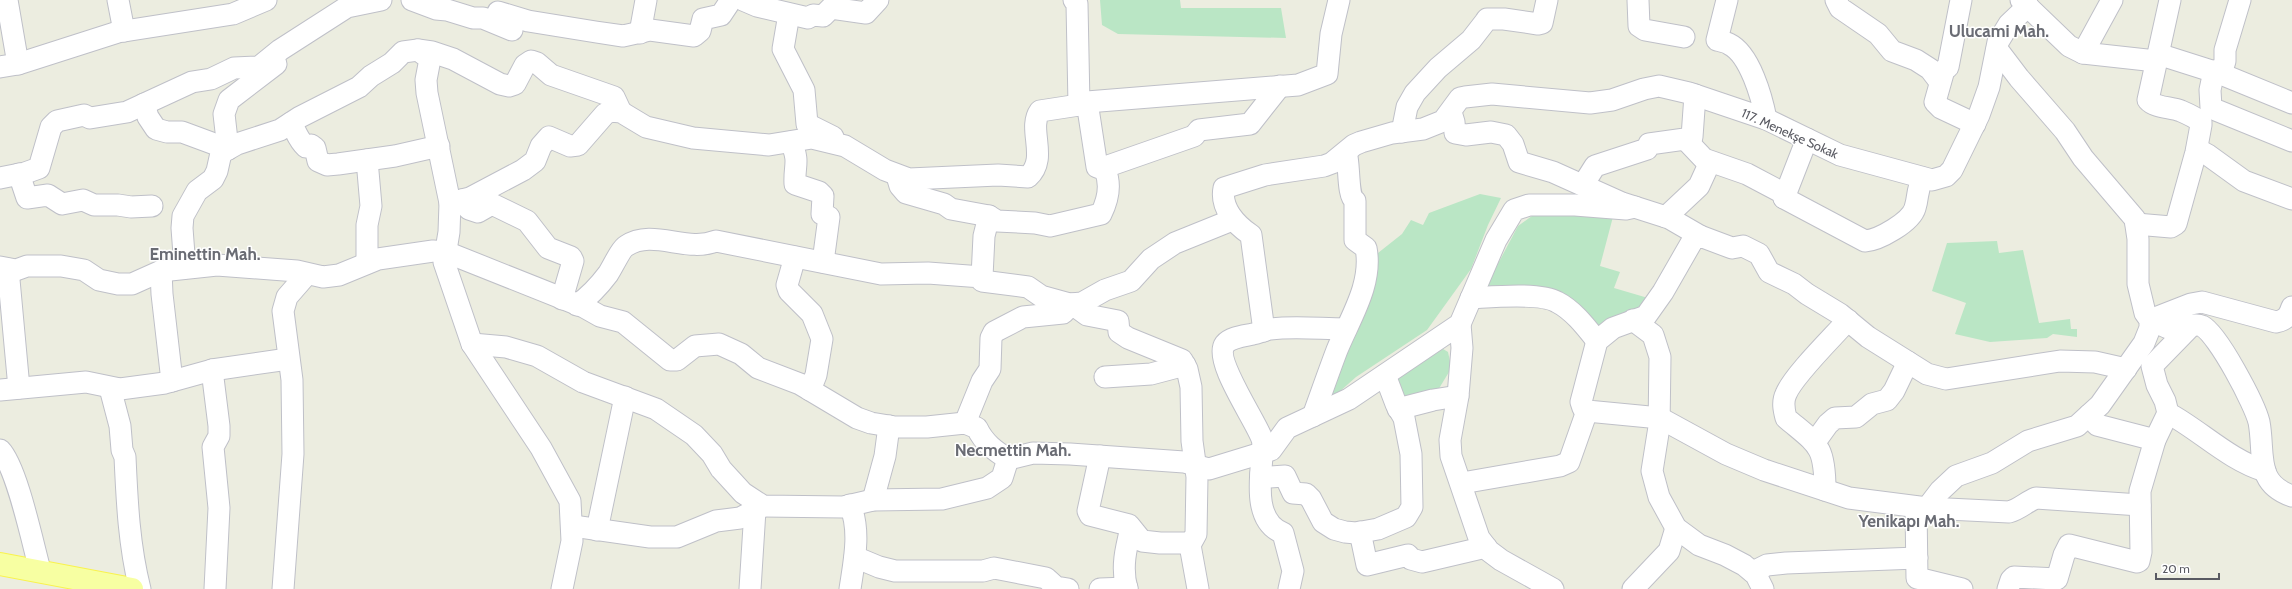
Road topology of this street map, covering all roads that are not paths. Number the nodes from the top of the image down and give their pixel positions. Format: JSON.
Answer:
{"nodes":[{"id":1,"x":7,"y":0,"type":"edge"},
{"id":2,"x":118,"y":0,"type":"edge"},
{"id":3,"x":263,"y":0,"type":"edge"},
{"id":4,"x":381,"y":0,"type":"edge"},
{"id":5,"x":412,"y":0,"type":"edge"},
{"id":6,"x":646,"y":0,"type":"edge"},
{"id":7,"x":730,"y":0,"type":"edge"},
{"id":8,"x":743,"y":0,"type":"edge"},
{"id":9,"x":878,"y":0,"type":"edge"},
{"id":10,"x":1074,"y":0,"type":"edge"},
{"id":11,"x":1339,"y":0,"type":"edge"},
{"id":12,"x":1547,"y":0,"type":"edge"},
{"id":13,"x":1638,"y":0,"type":"edge"},
{"id":14,"x":1727,"y":0,"type":"edge"},
{"id":15,"x":1836,"y":0,"type":"edge"},
{"id":16,"x":1961,"y":0,"type":"edge"},
{"id":17,"x":2112,"y":0,"type":"edge"},
{"id":18,"x":2170,"y":0,"type":"edge"},
{"id":19,"x":2240,"y":0,"type":"edge"},
{"id":20,"x":2025,"y":3,"type":"edge"},
{"id":21,"x":340,"y":5,"type":"edge"},
{"id":22,"x":782,"y":8,"type":"edge"},
{"id":23,"x":498,"y":12,"type":"edge"},
{"id":24,"x":124,"y":31,"type":"junction"},
{"id":25,"x":516,"y":32,"type":"dead end"},
{"id":26,"x":640,"y":33,"type":"junction"},
{"id":27,"x":1684,"y":37,"type":"dead end"},
{"id":28,"x":282,"y":49,"type":"junction"},
{"id":29,"x":1997,"y":49,"type":"junction"},
{"id":30,"x":418,"y":50,"type":"junction"},
{"id":31,"x":2083,"y":53,"type":"junction"},
{"id":32,"x":2157,"y":58,"type":"junction"},
{"id":33,"x":9,"y":65,"type":"edge"},
{"id":34,"x":2217,"y":72,"type":"junction"},
{"id":35,"x":1940,"y":82,"type":"junction"},
{"id":36,"x":1280,"y":86,"type":"junction"},
{"id":37,"x":1695,"y":95,"type":"junction"},
{"id":38,"x":1083,"y":103,"type":"junction"},
{"id":39,"x":2292,"y":103,"type":"edge"},
{"id":40,"x":144,"y":104,"type":"junction"},
{"id":41,"x":622,"y":112,"type":"junction"},
{"id":42,"x":1451,"y":112,"type":"junction"},
{"id":43,"x":1766,"y":119,"type":"junction"},
{"id":44,"x":291,"y":123,"type":"junction"},
{"id":45,"x":1975,"y":124,"type":"junction"},
{"id":46,"x":1402,"y":132,"type":"junction"},
{"id":47,"x":1685,"y":139,"type":"junction"},
{"id":48,"x":1807,"y":139,"type":"junction"},
{"id":49,"x":791,"y":142,"type":"junction"},
{"id":50,"x":2292,"y":142,"type":"edge"},
{"id":51,"x":439,"y":146,"type":"junction"},
{"id":52,"x":845,"y":146,"type":"junction"},
{"id":53,"x":228,"y":149,"type":"junction"},
{"id":54,"x":2197,"y":149,"type":"junction"},
{"id":55,"x":1346,"y":152,"type":"junction"},
{"id":56,"x":367,"y":160,"type":"junction"},
{"id":57,"x":1710,"y":162,"type":"junction"},
{"id":58,"x":1105,"y":170,"type":"junction"},
{"id":59,"x":10,"y":176,"type":"edge"},
{"id":60,"x":897,"y":176,"type":"junction"},
{"id":61,"x":1923,"y":178,"type":"junction"},
{"id":62,"x":1583,"y":185,"type":"junction"},
{"id":63,"x":1784,"y":198,"type":"junction"},
{"id":64,"x":2292,"y":199,"type":"edge"},
{"id":65,"x":455,"y":201,"type":"junction"},
{"id":66,"x":152,"y":206,"type":"dead end"},
{"id":67,"x":1635,"y":208,"type":"junction"},
{"id":68,"x":989,"y":216,"type":"junction"},
{"id":69,"x":1666,"y":217,"type":"junction"},
{"id":70,"x":1232,"y":220,"type":"junction"},
{"id":71,"x":2136,"y":224,"type":"junction"},
{"id":72,"x":1700,"y":236,"type":"junction"},
{"id":73,"x":446,"y":252,"type":"junction"},
{"id":74,"x":794,"y":257,"type":"junction"},
{"id":75,"x":822,"y":262,"type":"junction"},
{"id":76,"x":367,"y":263,"type":"junction"},
{"id":77,"x":4,"y":268,"type":"edge"},
{"id":78,"x":185,"y":268,"type":"junction"},
{"id":79,"x":161,"y":271,"type":"junction"},
{"id":80,"x":307,"y":274,"type":"junction"},
{"id":81,"x":982,"y":277,"type":"junction"},
{"id":82,"x":1471,"y":298,"type":"junction"},
{"id":83,"x":569,"y":301,"type":"junction"},
{"id":84,"x":1072,"y":304,"type":"junction"},
{"id":85,"x":2292,"y":307,"type":"edge"},
{"id":86,"x":1633,"y":320,"type":"junction"},
{"id":87,"x":1848,"y":320,"type":"junction"},
{"id":88,"x":2150,"y":320,"type":"junction"},
{"id":89,"x":1460,"y":324,"type":"junction"},
{"id":90,"x":2191,"y":326,"type":"junction"},
{"id":91,"x":1346,"y":329,"type":"junction"},
{"id":92,"x":1264,"y":331,"type":"junction"},
{"id":93,"x":1597,"y":341,"type":"junction"},
{"id":94,"x":472,"y":344,"type":"junction"},
{"id":95,"x":288,"y":359,"type":"junction"},
{"id":96,"x":1908,"y":362,"type":"junction"},
{"id":97,"x":1185,"y":365,"type":"junction"},
{"id":98,"x":2126,"y":369,"type":"junction"},
{"id":99,"x":212,"y":370,"type":"junction"},
{"id":100,"x":1385,"y":375,"type":"junction"},
{"id":101,"x":1105,"y":377,"type":"dead end"},
{"id":102,"x":172,"y":381,"type":"junction"},
{"id":103,"x":110,"y":388,"type":"junction"},
{"id":104,"x":10,"y":389,"type":"edge"},
{"id":105,"x":810,"y":390,"type":"junction"},
{"id":106,"x":1458,"y":396,"type":"junction"},
{"id":107,"x":625,"y":398,"type":"junction"},
{"id":108,"x":1398,"y":409,"type":"junction"},
{"id":109,"x":1587,"y":411,"type":"junction"},
{"id":110,"x":2168,"y":413,"type":"junction"},
{"id":111,"x":2089,"y":415,"type":"junction"},
{"id":112,"x":1313,"y":416,"type":"junction"},
{"id":113,"x":1660,"y":418,"type":"junction"},
{"id":114,"x":965,"y":423,"type":"junction"},
{"id":115,"x":889,"y":426,"type":"junction"},
{"id":116,"x":2155,"y":440,"type":"junction"},
{"id":117,"x":1815,"y":442,"type":"junction"},
{"id":118,"x":0,"y":450,"type":"edge"},
{"id":119,"x":1262,"y":453,"type":"junction"},
{"id":120,"x":1100,"y":456,"type":"junction"},
{"id":121,"x":1008,"y":459,"type":"junction"},
{"id":122,"x":1196,"y":464,"type":"junction"},
{"id":123,"x":2265,"y":472,"type":"junction"},
{"id":124,"x":1261,"y":474,"type":"junction"},
{"id":125,"x":1462,"y":483,"type":"junction"},
{"id":126,"x":1825,"y":490,"type":"junction"},
{"id":127,"x":2292,"y":496,"type":"edge"},
{"id":128,"x":873,"y":500,"type":"junction"},
{"id":129,"x":850,"y":505,"type":"junction"},
{"id":130,"x":2140,"y":506,"type":"junction"},
{"id":131,"x":759,"y":508,"type":"junction"},
{"id":132,"x":1921,"y":508,"type":"junction"},
{"id":133,"x":573,"y":526,"type":"junction"},
{"id":134,"x":1131,"y":528,"type":"junction"},
{"id":135,"x":1676,"y":528,"type":"junction"},
{"id":136,"x":597,"y":530,"type":"junction"},
{"id":137,"x":1360,"y":532,"type":"junction"},
{"id":138,"x":1191,"y":543,"type":"junction"},
{"id":139,"x":1486,"y":547,"type":"junction"},
{"id":140,"x":855,"y":557,"type":"junction"},
{"id":141,"x":1917,"y":558,"type":"junction"},
{"id":142,"x":0,"y":564,"type":"edge"},
{"id":143,"x":40,"y":570,"type":"junction"},
{"id":144,"x":0,"y":577,"type":"edge"},
{"id":145,"x":1758,"y":581,"type":"edge"},
{"id":146,"x":1056,"y":587,"type":"edge"},
{"id":147,"x":1127,"y":588,"type":"edge"},
{"id":148,"x":56,"y":589,"type":"edge"},
{"id":149,"x":132,"y":589,"type":"edge"},
{"id":150,"x":140,"y":589,"type":"edge"},
{"id":151,"x":215,"y":589,"type":"edge"},
{"id":152,"x":283,"y":589,"type":"edge"},
{"id":153,"x":562,"y":589,"type":"edge"},
{"id":154,"x":750,"y":589,"type":"edge"},
{"id":155,"x":850,"y":589,"type":"edge"},
{"id":156,"x":1100,"y":589,"type":"edge"},
{"id":157,"x":1198,"y":589,"type":"edge"},
{"id":158,"x":1289,"y":589,"type":"edge"},
{"id":159,"x":1553,"y":589,"type":"edge"},
{"id":160,"x":1633,"y":589,"type":"edge"},
{"id":161,"x":1962,"y":589,"type":"edge"},
{"id":162,"x":2008,"y":589,"type":"edge"}],
"edges":[{"from":1,"to":33,"type":"street"},
{"from":2,"to":24,"type":"street"},
{"from":3,"to":24,"type":"street"},
{"from":4,"to":21,"type":"street"},
{"from":5,"to":23,"type":"street"},
{"from":6,"to":26,"type":"street"},
{"from":7,"to":26,"type":"street"},
{"from":8,"to":22,"type":"street"},
{"from":9,"to":22,"type":"street"},
{"from":10,"to":38,"type":"street"},
{"from":11,"to":36,"type":"street"},
{"from":12,"to":46,"type":"street"},
{"from":13,"to":27,"type":"street"},
{"from":14,"to":43,"type":"street"},
{"from":15,"to":35,"type":"street"},
{"from":16,"to":35,"type":"street"},
{"from":17,"to":31,"type":"street"},
{"from":18,"to":32,"type":"street"},
{"from":19,"to":34,"type":"street"},
{"from":20,"to":29,"type":"street","name":"117. Menekşe Sokak"},
{"from":20,"to":31,"type":"street"},
{"from":21,"to":28,"type":"street"},
{"from":22,"to":52,"type":"street"},
{"from":23,"to":25,"type":"street"},
{"from":23,"to":26,"type":"street"},
{"from":24,"to":33,"type":"street"},
{"from":28,"to":40,"type":"street"},
{"from":28,"to":53,"type":"street"},
{"from":29,"to":45,"type":"street","name":"117. Menekşe Sokak"},
{"from":29,"to":71,"type":"street"},
{"from":30,"to":41,"type":"street"},
{"from":30,"to":44,"type":"street"},
{"from":30,"to":51,"type":"street"},
{"from":31,"to":32,"type":"street"},
{"from":32,"to":34,"type":"street"},
{"from":32,"to":54,"type":"street"},
{"from":34,"to":39,"type":"street"},
{"from":34,"to":50,"type":"street"},
{"from":35,"to":45,"type":"street"},
{"from":36,"to":38,"type":"street"},
{"from":36,"to":58,"type":"street"},
{"from":37,"to":42,"type":"street","name":"117. Menekşe Sokak"},
{"from":37,"to":43,"type":"street","name":"117. Menekşe Sokak"},
{"from":37,"to":47,"type":"street"},
{"from":38,"to":58,"type":"street"},
{"from":38,"to":60,"type":"street"},
{"from":40,"to":53,"type":"street"},
{"from":40,"to":59,"type":"street"},
{"from":41,"to":49,"type":"street"},
{"from":41,"to":65,"type":"street"},
{"from":42,"to":46,"type":"street"},
{"from":42,"to":62,"type":"street"},
{"from":43,"to":48,"type":"street","name":"117. Menekşe Sokak"},
{"from":44,"to":53,"type":"street"},
{"from":44,"to":56,"type":"street"},
{"from":45,"to":61,"type":"street","name":"117. Menekşe Sokak"},
{"from":46,"to":55,"type":"street"},
{"from":47,"to":57,"type":"street"},
{"from":47,"to":62,"type":"street"},
{"from":48,"to":61,"type":"street","name":"117. Menekşe Sokak"},
{"from":48,"to":63,"type":"street"},
{"from":49,"to":52,"type":"street"},
{"from":49,"to":75,"type":"street"},
{"from":51,"to":56,"type":"street"},
{"from":51,"to":65,"type":"street"},
{"from":52,"to":60,"type":"street"},
{"from":53,"to":78,"type":"street"},
{"from":54,"to":64,"type":"street"},
{"from":54,"to":71,"type":"street"},
{"from":55,"to":70,"type":"street"},
{"from":55,"to":91,"type":"street"},
{"from":56,"to":76,"type":"street"},
{"from":57,"to":63,"type":"street"},
{"from":57,"to":69,"type":"street"},
{"from":58,"to":68,"type":"street"},
{"from":59,"to":66,"type":"street"},
{"from":60,"to":68,"type":"street"},
{"from":61,"to":63,"type":"street"},
{"from":62,"to":67,"type":"street"},
{"from":65,"to":73,"type":"street"},
{"from":65,"to":83,"type":"street"},
{"from":67,"to":69,"type":"street"},
{"from":67,"to":82,"type":"street"},
{"from":68,"to":81,"type":"street"},
{"from":69,"to":72,"type":"street"},
{"from":70,"to":84,"type":"street"},
{"from":70,"to":92,"type":"street"},
{"from":71,"to":88,"type":"street"},
{"from":72,"to":86,"type":"street"},
{"from":72,"to":87,"type":"street"},
{"from":73,"to":76,"type":"street"},
{"from":73,"to":83,"type":"street"},
{"from":73,"to":94,"type":"street"},
{"from":74,"to":75,"type":"street"},
{"from":74,"to":83,"type":"street"},
{"from":74,"to":105,"type":"street"},
{"from":75,"to":81,"type":"street"},
{"from":76,"to":80,"type":"street"},
{"from":77,"to":79,"type":"street"},
{"from":77,"to":104,"type":"street"},
{"from":78,"to":79,"type":"street"},
{"from":78,"to":80,"type":"street"},
{"from":79,"to":102,"type":"street"},
{"from":80,"to":95,"type":"street"},
{"from":81,"to":84,"type":"street"},
{"from":82,"to":89,"type":"street"},
{"from":82,"to":93,"type":"street"},
{"from":83,"to":105,"type":"street"},
{"from":84,"to":97,"type":"street"},
{"from":84,"to":114,"type":"street"},
{"from":85,"to":88,"type":"street"},
{"from":86,"to":93,"type":"street"},
{"from":86,"to":113,"type":"street"},
{"from":87,"to":96,"type":"street"},
{"from":87,"to":117,"type":"street"},
{"from":88,"to":90,"type":"street"},
{"from":88,"to":98,"type":"street"},
{"from":89,"to":100,"type":"street"},
{"from":89,"to":106,"type":"street"},
{"from":90,"to":110,"type":"street"},
{"from":90,"to":123,"type":"street"},
{"from":91,"to":92,"type":"street"},
{"from":91,"to":112,"type":"street"},
{"from":92,"to":119,"type":"street"},
{"from":93,"to":109,"type":"street"},
{"from":94,"to":107,"type":"street"},
{"from":94,"to":133,"type":"street"},
{"from":95,"to":99,"type":"street"},
{"from":95,"to":152,"type":"street"},
{"from":96,"to":98,"type":"street"},
{"from":96,"to":117,"type":"street"},
{"from":97,"to":101,"type":"street"},
{"from":97,"to":122,"type":"street"},
{"from":98,"to":111,"type":"street"},
{"from":99,"to":102,"type":"street"},
{"from":99,"to":151,"type":"street"},
{"from":100,"to":108,"type":"street"},
{"from":100,"to":112,"type":"street"},
{"from":102,"to":103,"type":"street"},
{"from":103,"to":104,"type":"street"},
{"from":103,"to":150,"type":"street"},
{"from":105,"to":115,"type":"street"},
{"from":106,"to":108,"type":"street"},
{"from":106,"to":125,"type":"street"},
{"from":107,"to":131,"type":"street"},
{"from":107,"to":136,"type":"street"},
{"from":108,"to":137,"type":"street"},
{"from":109,"to":113,"type":"street"},
{"from":109,"to":125,"type":"street"},
{"from":110,"to":116,"type":"street"},
{"from":110,"to":123,"type":"street"},
{"from":111,"to":116,"type":"street"},
{"from":111,"to":132,"type":"street"},
{"from":112,"to":119,"type":"street"},
{"from":113,"to":126,"type":"street"},
{"from":113,"to":135,"type":"street"},
{"from":114,"to":115,"type":"street"},
{"from":114,"to":121,"type":"street"},
{"from":115,"to":128,"type":"street"},
{"from":116,"to":130,"type":"street"},
{"from":117,"to":126,"type":"street"},
{"from":118,"to":143,"type":"street"},
{"from":119,"to":122,"type":"street"},
{"from":119,"to":124,"type":"street"},
{"from":120,"to":121,"type":"street"},
{"from":120,"to":122,"type":"street"},
{"from":120,"to":134,"type":"street"},
{"from":121,"to":128,"type":"street"},
{"from":122,"to":138,"type":"street"},
{"from":123,"to":127,"type":"street"},
{"from":124,"to":137,"type":"street"},
{"from":124,"to":158,"type":"street"},
{"from":125,"to":139,"type":"street"},
{"from":126,"to":132,"type":"street"},
{"from":128,"to":129,"type":"street"},
{"from":129,"to":131,"type":"street"},
{"from":129,"to":140,"type":"street"},
{"from":130,"to":132,"type":"street"},
{"from":130,"to":162,"type":"street"},
{"from":131,"to":136,"type":"street"},
{"from":131,"to":154,"type":"street"},
{"from":132,"to":141,"type":"street"},
{"from":133,"to":136,"type":"street"},
{"from":133,"to":153,"type":"street"},
{"from":134,"to":138,"type":"street"},
{"from":134,"to":147,"type":"street"},
{"from":135,"to":145,"type":"street"},
{"from":135,"to":160,"type":"street"},
{"from":137,"to":139,"type":"street"},
{"from":138,"to":157,"type":"street"},
{"from":139,"to":159,"type":"street"},
{"from":140,"to":146,"type":"street"},
{"from":140,"to":155,"type":"street"},
{"from":141,"to":145,"type":"street"},
{"from":141,"to":161,"type":"street"},
{"from":142,"to":143,"type":"main road"},
{"from":143,"to":149,"type":"main road"},
{"from":144,"to":148,"type":"main road"},
{"from":147,"to":156,"type":"street"}]}
